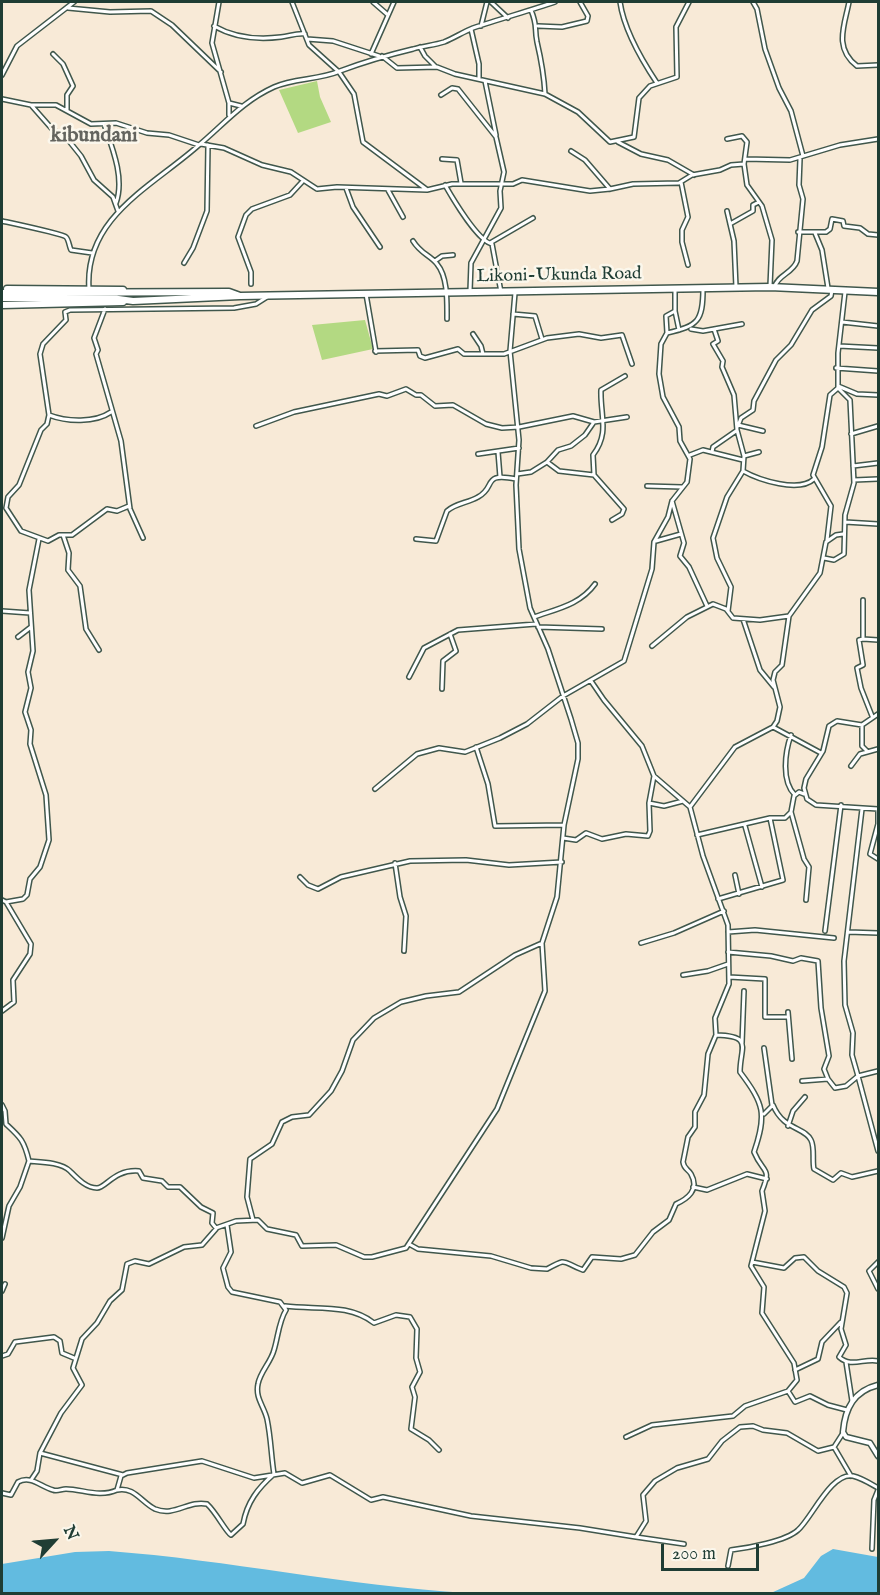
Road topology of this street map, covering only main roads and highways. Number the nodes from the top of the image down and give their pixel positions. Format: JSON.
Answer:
{"nodes":[{"id":1,"x":2,"y":291,"type":"edge"},
{"id":2,"x":133,"y":292,"type":"junction"},
{"id":3,"x":879,"y":292,"type":"edge"},
{"id":4,"x":111,"y":296,"type":"junction"},
{"id":5,"x":240,"y":296,"type":"junction"},
{"id":6,"x":2,"y":298,"type":"edge"},
{"id":7,"x":133,"y":301,"type":"junction"},
{"id":8,"x":2,"y":305,"type":"edge"}],
"edges":[{"from":1,"to":2,"type":"highway"},
{"from":1,"to":4,"type":"highway","name":"Likoni-Ukunda Road"},
{"from":2,"to":4,"type":"highway","name":"Likoni-Ukunda Road"},
{"from":2,"to":5,"type":"highway","name":"Likoni-Ukunda Road"},
{"from":3,"to":5,"type":"highway","name":"Likoni-Ukunda Road"},
{"from":4,"to":6,"type":"highway","name":"Likoni-Ukunda Road"},
{"from":4,"to":7,"type":"highway","name":"Likoni-Ukunda Road"},
{"from":5,"to":7,"type":"highway","name":"Likoni-Ukunda Road"},
{"from":7,"to":8,"type":"highway"}]}
